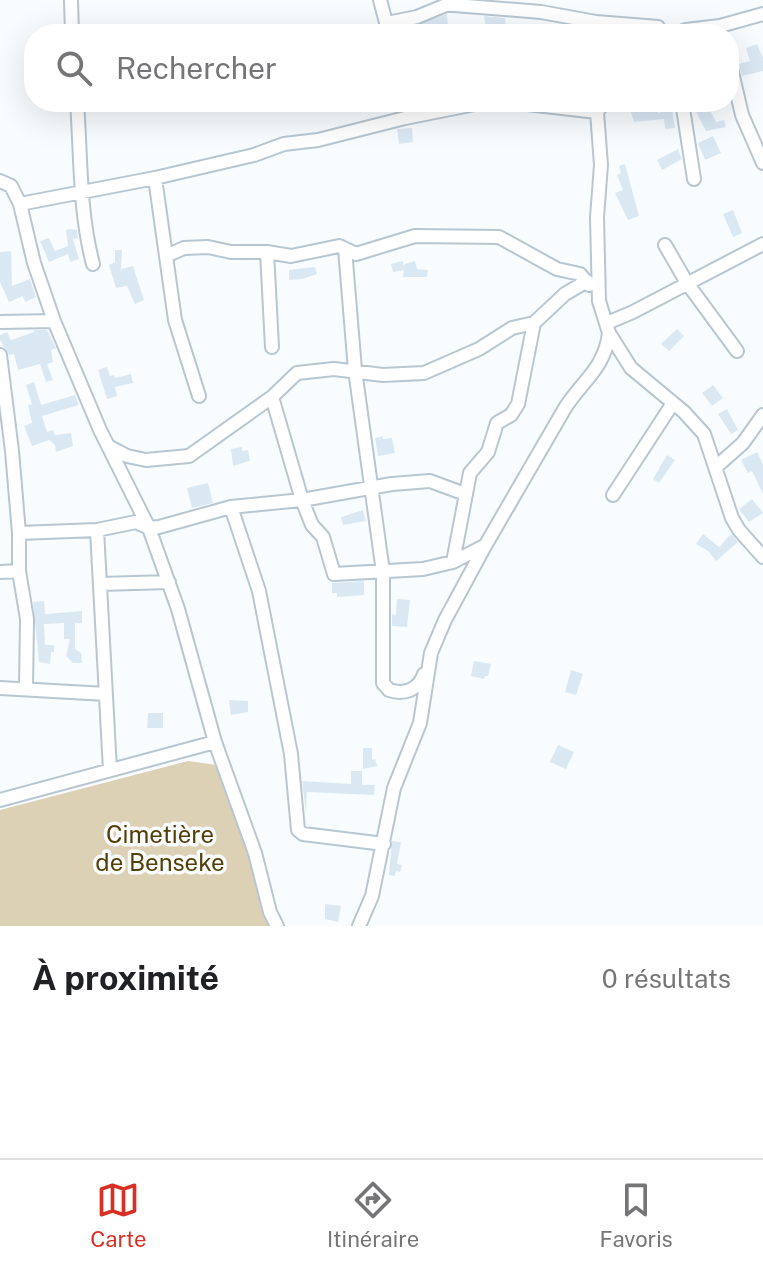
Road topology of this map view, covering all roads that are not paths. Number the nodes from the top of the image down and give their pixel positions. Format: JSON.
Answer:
{"nodes":[{"id":1,"x":71,"y":0,"type":"edge"},
{"id":2,"x":380,"y":0,"type":"edge"},
{"id":3,"x":763,"y":14,"type":"edge"},
{"id":4,"x":72,"y":24,"type":"edge"},
{"id":5,"x":387,"y":24,"type":"edge"},
{"id":6,"x":400,"y":24,"type":"edge"},
{"id":7,"x":621,"y":24,"type":"edge"},
{"id":8,"x":737,"y":24,"type":"edge"},
{"id":9,"x":739,"y":102,"type":"edge"},
{"id":10,"x":77,"y":112,"type":"edge"},
{"id":11,"x":413,"y":112,"type":"edge"},
{"id":12,"x":436,"y":112,"type":"edge"},
{"id":13,"x":601,"y":112,"type":"edge"},
{"id":14,"x":684,"y":112,"type":"edge"},
{"id":15,"x":416,"y":116,"type":"junction"},
{"id":16,"x":763,"y":163,"type":"edge"},
{"id":17,"x":155,"y":178,"type":"junction"},
{"id":18,"x":694,"y":179,"type":"dead end"},
{"id":19,"x":0,"y":181,"type":"edge"},
{"id":20,"x":81,"y":191,"type":"junction"},
{"id":21,"x":20,"y":204,"type":"junction"},
{"id":22,"x":763,"y":244,"type":"edge"},
{"id":23,"x":665,"y":245,"type":"dead end"},
{"id":24,"x":345,"y":249,"type":"junction"},
{"id":25,"x":267,"y":252,"type":"junction"},
{"id":26,"x":166,"y":256,"type":"junction"},
{"id":27,"x":93,"y":264,"type":"dead end"},
{"id":28,"x":587,"y":281,"type":"junction"},
{"id":29,"x":687,"y":283,"type":"junction"},
{"id":30,"x":599,"y":301,"type":"junction"},
{"id":31,"x":54,"y":321,"type":"junction"},
{"id":32,"x":0,"y":322,"type":"edge"},
{"id":33,"x":534,"y":323,"type":"junction"},
{"id":34,"x":608,"y":328,"type":"junction"},
{"id":35,"x":272,"y":347,"type":"dead end"},
{"id":36,"x":737,"y":351,"type":"dead end"},
{"id":37,"x":0,"y":355,"type":"edge"},
{"id":38,"x":355,"y":370,"type":"junction"},
{"id":39,"x":199,"y":396,"type":"dead end"},
{"id":40,"x":272,"y":397,"type":"junction"},
{"id":41,"x":673,"y":403,"type":"junction"},
{"id":42,"x":763,"y":415,"type":"edge"},
{"id":43,"x":108,"y":445,"type":"junction"},
{"id":44,"x":6,"y":454,"type":"edge"},
{"id":45,"x":716,"y":467,"type":"junction"},
{"id":46,"x":7,"y":478,"type":"edge"},
{"id":47,"x":371,"y":486,"type":"junction"},
{"id":48,"x":465,"y":494,"type":"junction"},
{"id":49,"x":613,"y":495,"type":"dead end"},
{"id":50,"x":302,"y":500,"type":"junction"},
{"id":51,"x":231,"y":507,"type":"junction"},
{"id":52,"x":149,"y":528,"type":"junction"},
{"id":53,"x":97,"y":530,"type":"junction"},
{"id":54,"x":19,"y":533,"type":"junction"},
{"id":55,"x":485,"y":546,"type":"junction"},
{"id":56,"x":763,"y":557,"type":"edge"},
{"id":57,"x":453,"y":562,"type":"junction"},
{"id":58,"x":19,"y":571,"type":"junction"},
{"id":59,"x":0,"y":572,"type":"edge"},
{"id":60,"x":383,"y":572,"type":"junction"},
{"id":61,"x":169,"y":582,"type":"junction"},
{"id":62,"x":100,"y":584,"type":"junction"},
{"id":63,"x":429,"y":659,"type":"junction"},
{"id":64,"x":0,"y":688,"type":"edge"},
{"id":65,"x":26,"y":688,"type":"junction"},
{"id":66,"x":106,"y":694,"type":"junction"},
{"id":67,"x":215,"y":742,"type":"junction"},
{"id":68,"x":110,"y":770,"type":"junction"},
{"id":69,"x":0,"y":800,"type":"edge"},
{"id":70,"x":384,"y":844,"type":"junction"},
{"id":71,"x":277,"y":926,"type":"edge"},
{"id":72,"x":359,"y":926,"type":"edge"}],
"edges":[{"from":1,"to":4,"type":"street"},
{"from":2,"to":5,"type":"street"},
{"from":3,"to":8,"type":"street"},
{"from":6,"to":7,"type":"street"},
{"from":9,"to":16,"type":"street"},
{"from":10,"to":20,"type":"street"},
{"from":11,"to":15,"type":"street"},
{"from":12,"to":15,"type":"street"},
{"from":13,"to":30,"type":"street"},
{"from":14,"to":18,"type":"street"},
{"from":15,"to":17,"type":"street"},
{"from":17,"to":20,"type":"street"},
{"from":17,"to":26,"type":"street"},
{"from":19,"to":21,"type":"street"},
{"from":20,"to":21,"type":"street"},
{"from":20,"to":27,"type":"street"},
{"from":21,"to":31,"type":"street"},
{"from":22,"to":29,"type":"street"},
{"from":23,"to":29,"type":"street"},
{"from":24,"to":25,"type":"street"},
{"from":24,"to":28,"type":"street"},
{"from":24,"to":38,"type":"street"},
{"from":25,"to":26,"type":"street"},
{"from":25,"to":35,"type":"street"},
{"from":26,"to":39,"type":"street"},
{"from":28,"to":30,"type":"street"},
{"from":28,"to":33,"type":"street"},
{"from":29,"to":34,"type":"street"},
{"from":29,"to":36,"type":"street"},
{"from":30,"to":34,"type":"street"},
{"from":31,"to":32,"type":"street"},
{"from":31,"to":43,"type":"street"},
{"from":33,"to":38,"type":"street"},
{"from":33,"to":48,"type":"street"},
{"from":34,"to":41,"type":"street"},
{"from":34,"to":55,"type":"street"},
{"from":37,"to":44,"type":"street"},
{"from":38,"to":40,"type":"street"},
{"from":38,"to":47,"type":"street"},
{"from":40,"to":43,"type":"street"},
{"from":40,"to":50,"type":"street"},
{"from":41,"to":45,"type":"street"},
{"from":41,"to":49,"type":"street"},
{"from":42,"to":45,"type":"street"},
{"from":43,"to":52,"type":"street"},
{"from":44,"to":46,"type":"street"},
{"from":45,"to":56,"type":"street"},
{"from":46,"to":54,"type":"street"},
{"from":47,"to":48,"type":"street"},
{"from":47,"to":50,"type":"street"},
{"from":47,"to":60,"type":"street"},
{"from":48,"to":57,"type":"street"},
{"from":50,"to":51,"type":"street"},
{"from":50,"to":60,"type":"street"},
{"from":51,"to":52,"type":"street"},
{"from":51,"to":70,"type":"street"},
{"from":52,"to":53,"type":"street"},
{"from":52,"to":61,"type":"street"},
{"from":53,"to":54,"type":"street"},
{"from":53,"to":62,"type":"street"},
{"from":54,"to":58,"type":"street"},
{"from":55,"to":57,"type":"street"},
{"from":55,"to":63,"type":"street"},
{"from":57,"to":60,"type":"street"},
{"from":58,"to":59,"type":"street"},
{"from":58,"to":65,"type":"street"},
{"from":60,"to":63,"type":"street"},
{"from":61,"to":62,"type":"street"},
{"from":61,"to":67,"type":"street"},
{"from":62,"to":66,"type":"street"},
{"from":63,"to":70,"type":"street"},
{"from":64,"to":65,"type":"street"},
{"from":65,"to":66,"type":"street"},
{"from":66,"to":68,"type":"street"},
{"from":67,"to":68,"type":"street"},
{"from":67,"to":71,"type":"street"},
{"from":68,"to":69,"type":"street"},
{"from":70,"to":72,"type":"street"}]}
